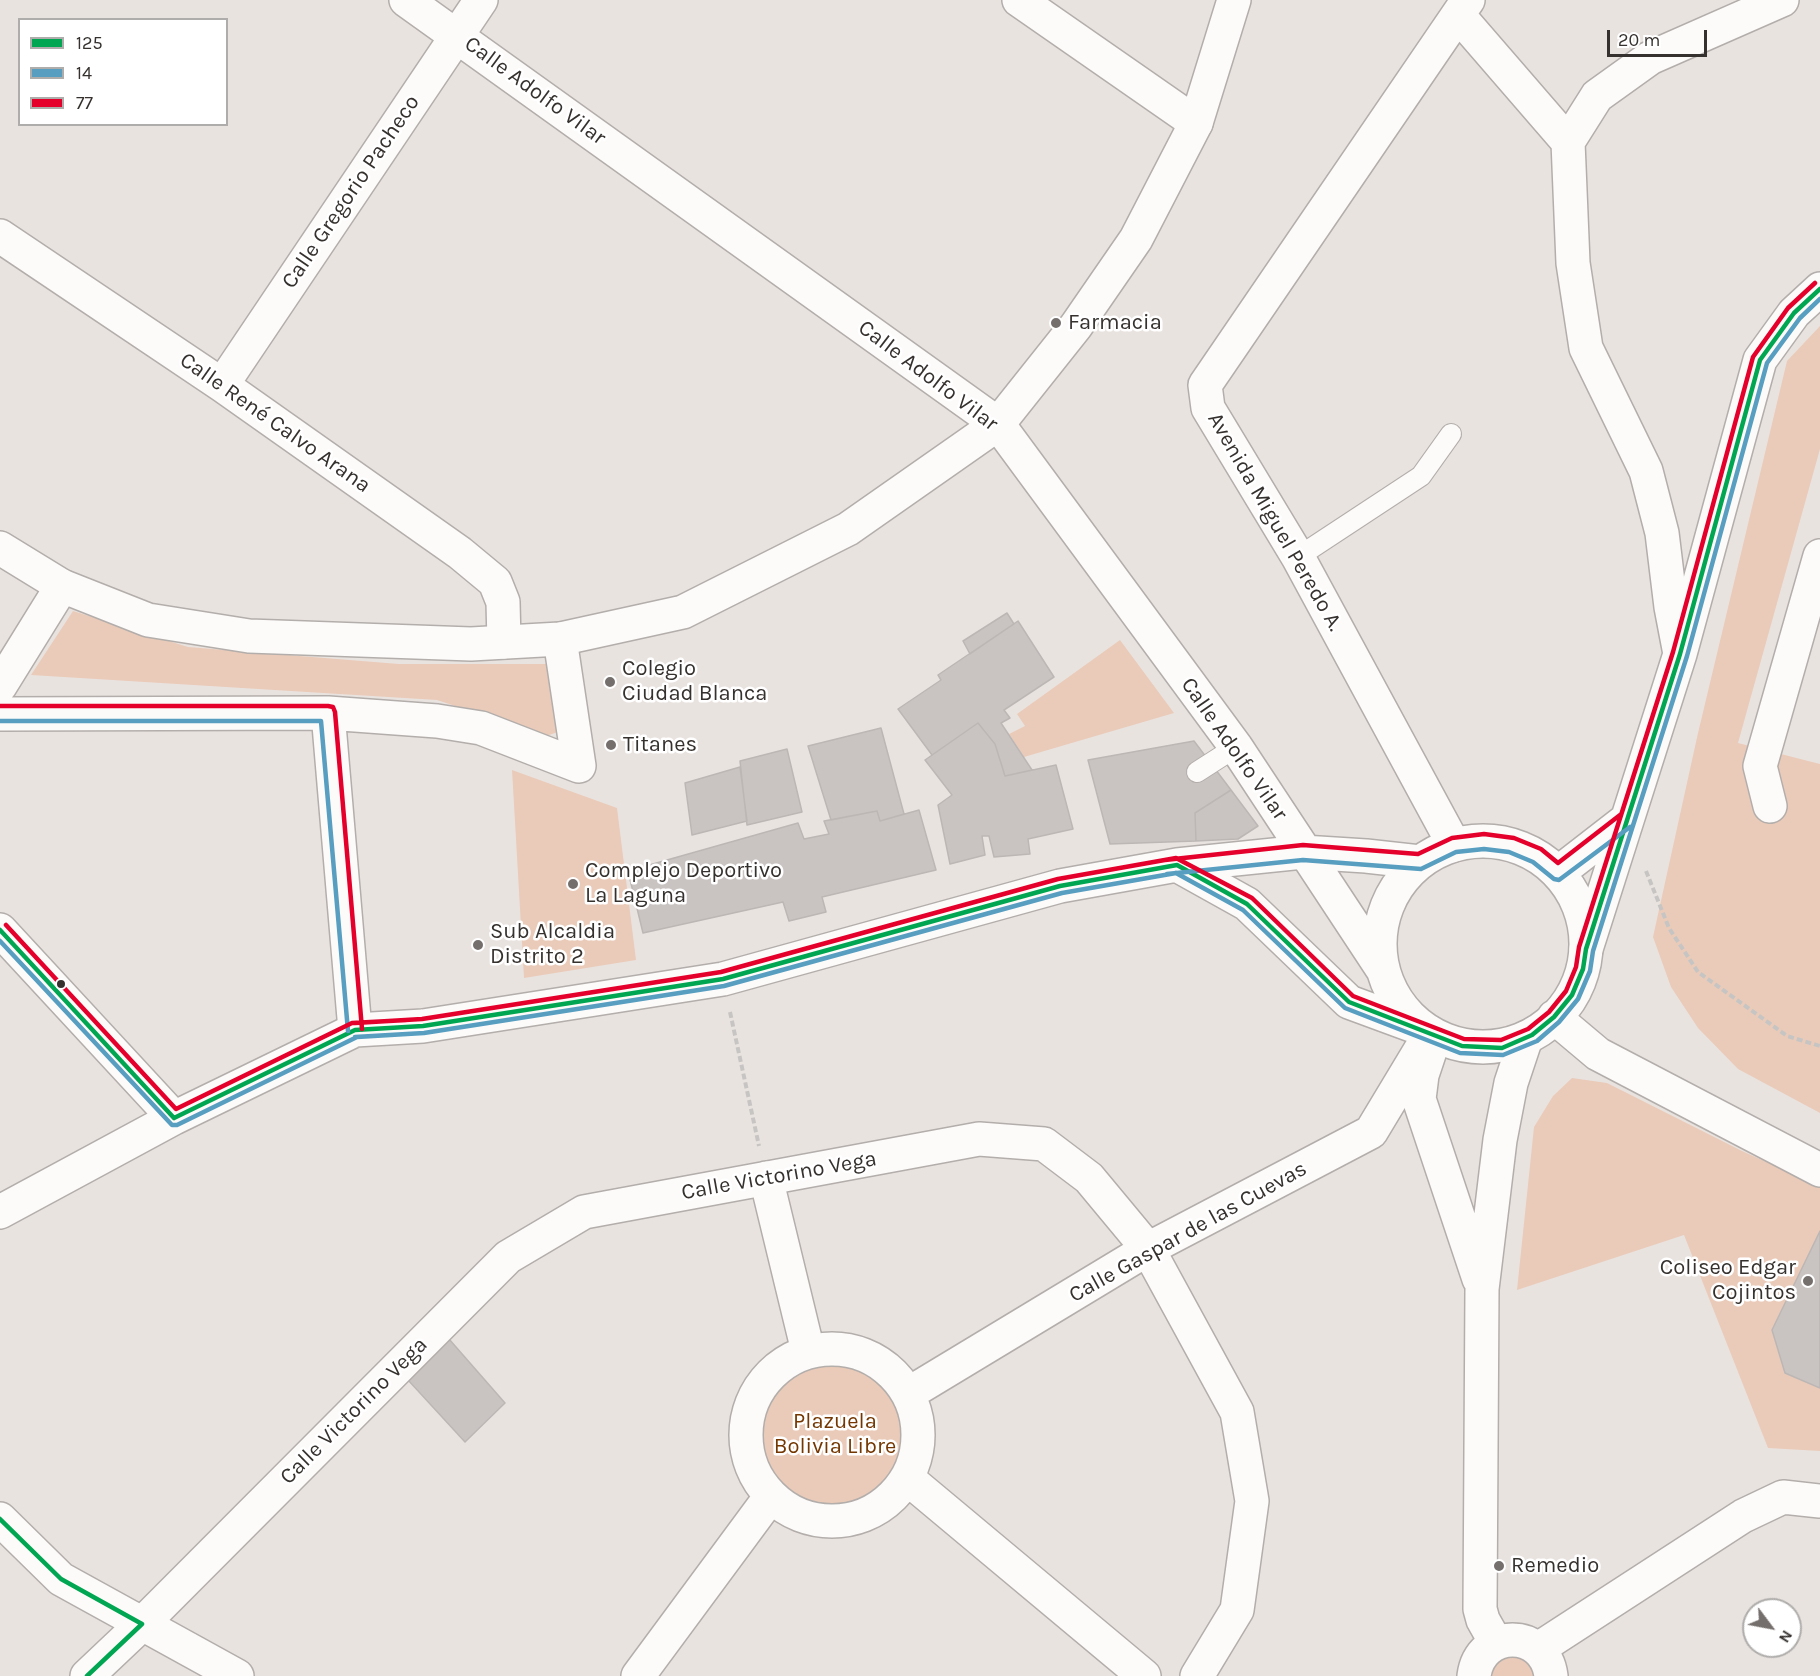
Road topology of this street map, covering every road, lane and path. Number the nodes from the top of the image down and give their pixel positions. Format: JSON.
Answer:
{"nodes":[{"id":1,"x":406,"y":0,"type":"edge"},
{"id":2,"x":481,"y":0,"type":"edge"},
{"id":3,"x":1019,"y":0,"type":"edge"},
{"id":4,"x":1234,"y":0,"type":"edge"},
{"id":5,"x":1782,"y":0,"type":"edge"},
{"id":6,"x":1464,"y":8,"type":"edge"},
{"id":7,"x":457,"y":35,"type":"junction"},
{"id":8,"x":1196,"y":123,"type":"junction"},
{"id":9,"x":1568,"y":142,"type":"junction"},
{"id":10,"x":0,"y":236,"type":"edge"},
{"id":11,"x":1820,"y":289,"type":"edge"},
{"id":12,"x":222,"y":385,"type":"junction"},
{"id":13,"x":998,"y":424,"type":"junction"},
{"id":14,"x":1451,"y":434,"type":"dead end"},
{"id":15,"x":0,"y":548,"type":"edge"},
{"id":16,"x":1820,"y":556,"type":"edge"},
{"id":17,"x":1298,"y":557,"type":"junction"},
{"id":18,"x":62,"y":586,"type":"junction"},
{"id":19,"x":560,"y":639,"type":"junction"},
{"id":20,"x":504,"y":642,"type":"junction"},
{"id":21,"x":1680,"y":654,"type":"junction"},
{"id":22,"x":0,"y":686,"type":"edge"},
{"id":23,"x":328,"y":713,"type":"junction"},
{"id":24,"x":0,"y":714,"type":"edge"},
{"id":25,"x":1236,"y":747,"type":"junction"},
{"id":26,"x":1197,"y":772,"type":"dead end"},
{"id":27,"x":1770,"y":806,"type":"dead end"},
{"id":28,"x":1625,"y":820,"type":"junction"},
{"id":29,"x":1454,"y":845,"type":"junction"},
{"id":30,"x":1304,"y":852,"type":"junction"},
{"id":31,"x":1420,"y":862,"type":"junction"},
{"id":32,"x":1177,"y":865,"type":"junction"},
{"id":33,"x":1558,"y":873,"type":"junction"},
{"id":34,"x":0,"y":930,"type":"edge"},
{"id":35,"x":1586,"y":949,"type":"junction"},
{"id":36,"x":1383,"y":970,"type":"junction"},
{"id":37,"x":723,"y":979,"type":"junction"},
{"id":38,"x":1554,"y":1017,"type":"junction"},
{"id":39,"x":355,"y":1030,"type":"junction"},
{"id":40,"x":1430,"y":1033,"type":"junction"},
{"id":41,"x":1526,"y":1038,"type":"junction"},
{"id":42,"x":1820,"y":1046,"type":"edge"},
{"id":43,"x":174,"y":1118,"type":"junction"},
{"id":44,"x":1820,"y":1170,"type":"edge"},
{"id":45,"x":766,"y":1178,"type":"junction"},
{"id":46,"x":0,"y":1212,"type":"edge"},
{"id":47,"x":1148,"y":1249,"type":"junction"},
{"id":48,"x":1482,"y":1289,"type":"junction"},
{"id":49,"x":808,"y":1351,"type":"junction"},
{"id":50,"x":908,"y":1394,"type":"junction"},
{"id":51,"x":907,"y":1478,"type":"junction"},
{"id":52,"x":771,"y":1496,"type":"junction"},
{"id":53,"x":1820,"y":1501,"type":"edge"},
{"id":54,"x":0,"y":1519,"type":"edge"},
{"id":55,"x":141,"y":1624,"type":"junction"},
{"id":56,"x":1496,"y":1643,"type":"junction"},
{"id":57,"x":1544,"y":1662,"type":"edge"},
{"id":58,"x":87,"y":1676,"type":"edge"},
{"id":59,"x":237,"y":1676,"type":"edge"},
{"id":60,"x":638,"y":1676,"type":"edge"},
{"id":61,"x":1144,"y":1676,"type":"edge"},
{"id":62,"x":1197,"y":1676,"type":"edge"},
{"id":63,"x":1474,"y":1676,"type":"edge"}],
"edges":[{"from":1,"to":7,"type":"street","name":"Calle Adolfo Vilar"},
{"from":2,"to":7,"type":"street","name":"Calle Gregorio Pacheco"},
{"from":3,"to":8,"type":"street"},
{"from":4,"to":8,"type":"street"},
{"from":5,"to":9,"type":"street"},
{"from":6,"to":9,"type":"street"},
{"from":6,"to":17,"type":"street","name":"Avenida Miguel Peredo A."},
{"from":7,"to":12,"type":"street","name":"Calle Gregorio Pacheco"},
{"from":7,"to":13,"type":"street","name":"Calle Adolfo Vilar"},
{"from":8,"to":13,"type":"street"},
{"from":9,"to":21,"type":"street"},
{"from":10,"to":12,"type":"street","name":"Calle René Calvo Arana"},
{"from":11,"to":21,"type":"street"},
{"from":12,"to":20,"type":"street","name":"Calle René Calvo Arana"},
{"from":13,"to":19,"type":"street"},
{"from":13,"to":25,"type":"street","name":"Calle Adolfo Vilar"},
{"from":14,"to":17,"type":"lane"},
{"from":15,"to":18,"type":"street"},
{"from":16,"to":27,"type":"street"},
{"from":17,"to":29,"type":"street","name":"Avenida Miguel Peredo A."},
{"from":18,"to":20,"type":"street"},
{"from":18,"to":22,"type":"street"},
{"from":19,"to":20,"type":"street"},
{"from":19,"to":23,"type":"street"},
{"from":21,"to":28,"type":"street"},
{"from":23,"to":24,"type":"street"},
{"from":23,"to":39,"type":"street"},
{"from":25,"to":26,"type":"lane"},
{"from":25,"to":30,"type":"street","name":"Calle Adolfo Vilar"},
{"from":28,"to":33,"type":"street"},
{"from":28,"to":35,"type":"street"},
{"from":28,"to":42,"type":"path"},
{"from":29,"to":31,"type":"street"},
{"from":29,"to":33,"type":"street"},
{"from":30,"to":31,"type":"street"},
{"from":30,"to":32,"type":"street"},
{"from":30,"to":36,"type":"street","name":"Calle Adolfo Vilar"},
{"from":31,"to":36,"type":"street"},
{"from":32,"to":37,"type":"street"},
{"from":32,"to":40,"type":"street"},
{"from":33,"to":35,"type":"street"},
{"from":34,"to":43,"type":"street"},
{"from":35,"to":38,"type":"street"},
{"from":36,"to":40,"type":"street"},
{"from":37,"to":39,"type":"street"},
{"from":37,"to":45,"type":"path"},
{"from":38,"to":41,"type":"street"},
{"from":38,"to":44,"type":"street"},
{"from":39,"to":43,"type":"street"},
{"from":40,"to":41,"type":"street"},
{"from":40,"to":47,"type":"street","name":"Calle Gaspar de las Cuevas"},
{"from":40,"to":48,"type":"street"},
{"from":41,"to":48,"type":"street"},
{"from":43,"to":46,"type":"street"},
{"from":45,"to":47,"type":"street","name":"Calle Victorino Vega"},
{"from":45,"to":49,"type":"street"},
{"from":45,"to":55,"type":"street","name":"Calle Victorino Vega"},
{"from":47,"to":50,"type":"street","name":"Calle Gaspar de las Cuevas"},
{"from":47,"to":62,"type":"street","name":"Calle Victorino Vega"},
{"from":48,"to":56,"type":"street"},
{"from":49,"to":50,"type":"street"},
{"from":49,"to":52,"type":"street"},
{"from":50,"to":51,"type":"street"},
{"from":51,"to":52,"type":"street"},
{"from":51,"to":61,"type":"street"},
{"from":52,"to":60,"type":"street"},
{"from":53,"to":57,"type":"street"},
{"from":54,"to":55,"type":"street"},
{"from":55,"to":58,"type":"street","name":"Calle Victorino Vega"},
{"from":55,"to":59,"type":"street"},
{"from":56,"to":57,"type":"street"},
{"from":56,"to":63,"type":"street"}]}
